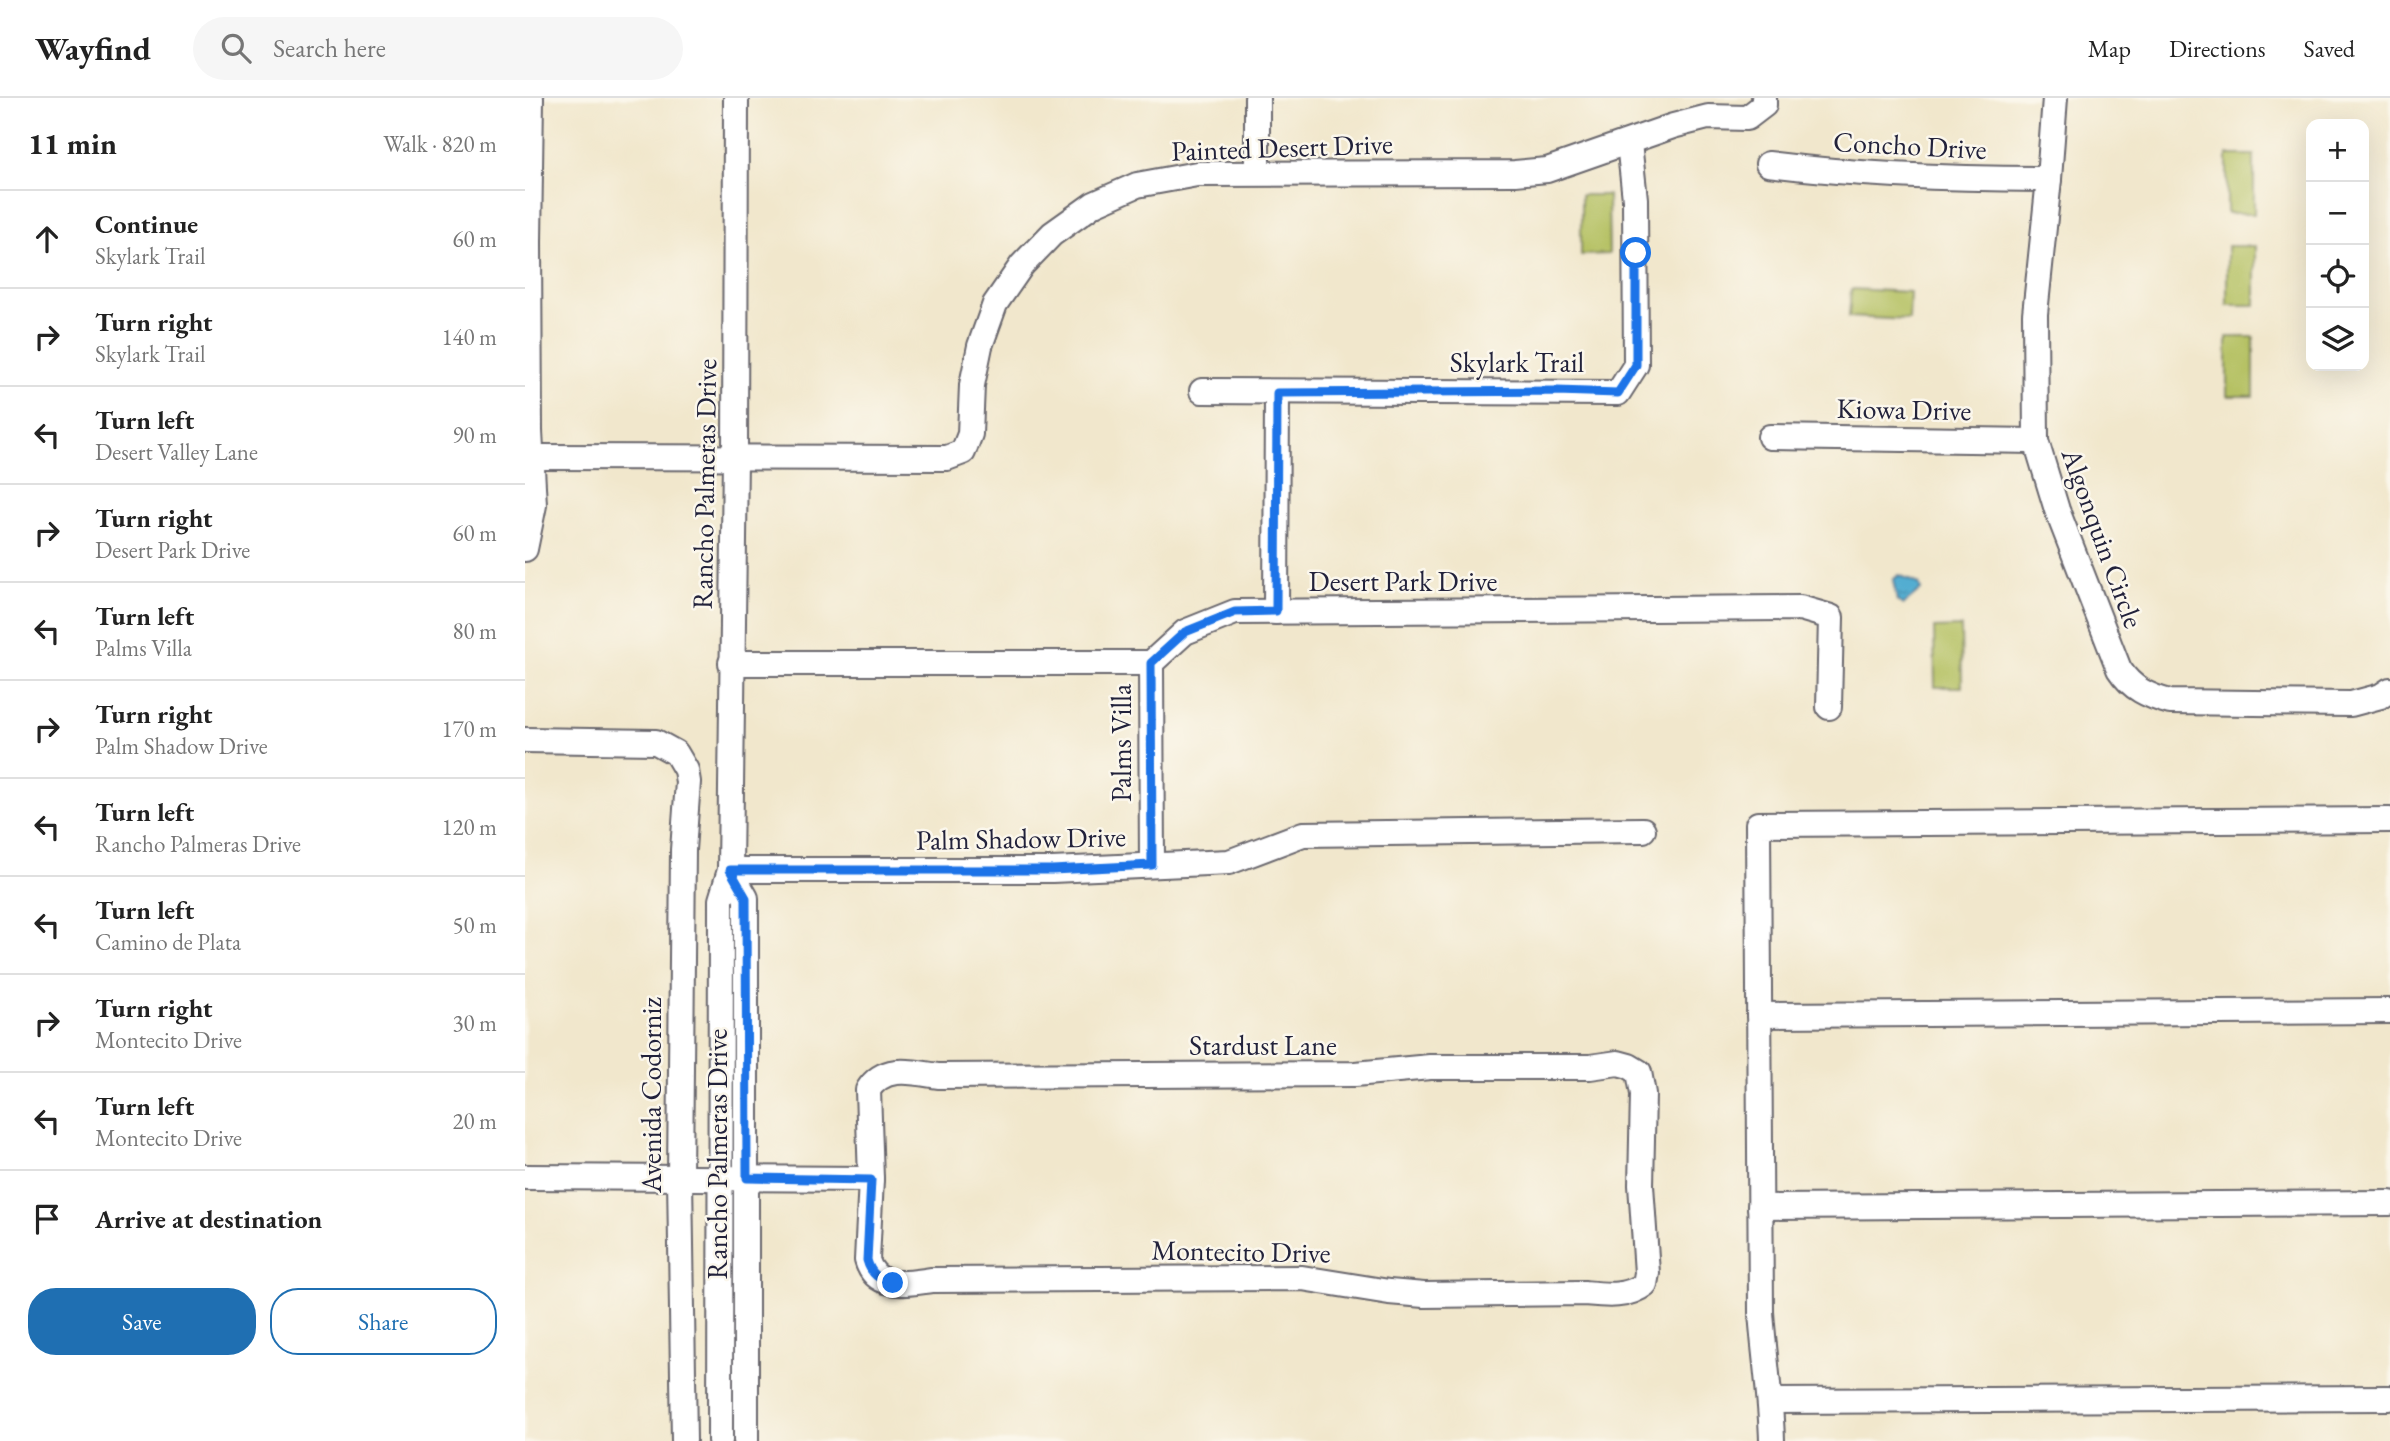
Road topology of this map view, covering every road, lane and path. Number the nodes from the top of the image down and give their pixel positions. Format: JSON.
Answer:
{"nodes":[{"id":1,"x":531,"y":98,"type":"edge"},
{"id":2,"x":736,"y":98,"type":"edge"},
{"id":3,"x":1257,"y":98,"type":"edge"},
{"id":4,"x":1764,"y":98,"type":"edge"},
{"id":5,"x":2055,"y":98,"type":"edge"},
{"id":6,"x":1629,"y":143,"type":"junction"},
{"id":7,"x":1768,"y":164,"type":"dead end"},
{"id":8,"x":1257,"y":173,"type":"junction"},
{"id":9,"x":2049,"y":179,"type":"junction"},
{"id":10,"x":527,"y":242,"type":"edge"},
{"id":11,"x":1202,"y":391,"type":"dead end"},
{"id":12,"x":1277,"y":393,"type":"junction"},
{"id":13,"x":528,"y":431,"type":"edge"},
{"id":14,"x":1770,"y":437,"type":"dead end"},
{"id":15,"x":2036,"y":440,"type":"junction"},
{"id":16,"x":531,"y":457,"type":"junction"},
{"id":17,"x":735,"y":457,"type":"junction"},
{"id":18,"x":525,"y":549,"type":"edge"},
{"id":19,"x":1276,"y":611,"type":"junction"},
{"id":20,"x":731,"y":663,"type":"junction"},
{"id":21,"x":1151,"y":663,"type":"junction"},
{"id":22,"x":2390,"y":690,"type":"edge"},
{"id":23,"x":1829,"y":707,"type":"dead end"},
{"id":24,"x":525,"y":740,"type":"edge"},
{"id":25,"x":2390,"y":820,"type":"edge"},
{"id":26,"x":1643,"y":831,"type":"dead end"},
{"id":27,"x":1152,"y":865,"type":"junction"},
{"id":28,"x":730,"y":870,"type":"junction"},
{"id":29,"x":2390,"y":1011,"type":"edge"},
{"id":30,"x":1759,"y":1014,"type":"junction"},
{"id":31,"x":525,"y":1177,"type":"edge"},
{"id":32,"x":720,"y":1177,"type":"junction"},
{"id":33,"x":680,"y":1178,"type":"junction"},
{"id":34,"x":747,"y":1178,"type":"junction"},
{"id":35,"x":871,"y":1180,"type":"junction"},
{"id":36,"x":1641,"y":1185,"type":"joint"},
{"id":37,"x":2390,"y":1203,"type":"edge"},
{"id":38,"x":1760,"y":1207,"type":"junction"},
{"id":39,"x":2390,"y":1398,"type":"edge"},
{"id":40,"x":1771,"y":1401,"type":"junction"},
{"id":41,"x":684,"y":1441,"type":"edge"},
{"id":42,"x":720,"y":1441,"type":"edge"},
{"id":43,"x":746,"y":1441,"type":"edge"},
{"id":44,"x":1772,"y":1441,"type":"edge"}],
"edges":[{"from":1,"to":10,"type":"street"},
{"from":2,"to":17,"type":"street","name":"Rancho Palmeras Drive"},
{"from":3,"to":8,"type":"street"},
{"from":4,"to":6,"type":"street","name":"Painted Desert Drive"},
{"from":5,"to":9,"type":"street","name":"Algonquin Circle"},
{"from":6,"to":8,"type":"street","name":"Painted Desert Drive"},
{"from":6,"to":12,"type":"street","name":"Skylark Trail"},
{"from":7,"to":9,"type":"street","name":"Concho Drive"},
{"from":8,"to":17,"type":"street","name":"Painted Desert Drive"},
{"from":9,"to":15,"type":"street","name":"Algonquin Circle"},
{"from":10,"to":13,"type":"street"},
{"from":11,"to":12,"type":"street","name":"Skylark Trail"},
{"from":12,"to":19,"type":"street"},
{"from":13,"to":16,"type":"street"},
{"from":14,"to":15,"type":"street","name":"Kiowa Drive"},
{"from":15,"to":22,"type":"street","name":"Algonquin Circle"},
{"from":16,"to":17,"type":"street","name":"Painted Desert Drive"},
{"from":16,"to":18,"type":"street"},
{"from":17,"to":20,"type":"street","name":"Rancho Palmeras Drive"},
{"from":19,"to":21,"type":"street","name":"Desert Park Drive"},
{"from":19,"to":23,"type":"street","name":"Desert Park Drive"},
{"from":20,"to":21,"type":"street"},
{"from":20,"to":28,"type":"street","name":"Rancho Palmeras Drive"},
{"from":21,"to":27,"type":"street","name":"Palms Villa"},
{"from":24,"to":33,"type":"street","name":"Avenida Codorniz"},
{"from":25,"to":30,"type":"street"},
{"from":26,"to":27,"type":"street","name":"Palm Shadow Drive"},
{"from":27,"to":28,"type":"street","name":"Palm Shadow Drive"},
{"from":28,"to":32,"type":"street","name":"Rancho Palmeras Drive"},
{"from":28,"to":34,"type":"street","name":"Rancho Palmeras Drive"},
{"from":29,"to":30,"type":"street"},
{"from":30,"to":38,"type":"street"},
{"from":31,"to":33,"type":"street"},
{"from":32,"to":33,"type":"street"},
{"from":32,"to":34,"type":"street"},
{"from":32,"to":42,"type":"street","name":"Rancho Palmeras Drive"},
{"from":33,"to":41,"type":"street","name":"Avenida Codorniz"},
{"from":34,"to":35,"type":"street"},
{"from":34,"to":43,"type":"street","name":"Rancho Palmeras Drive"},
{"from":35,"to":36,"type":"street","name":"Montecito Drive"},
{"from":35,"to":36,"type":"street","name":"Stardust Lane"},
{"from":37,"to":38,"type":"street"},
{"from":38,"to":40,"type":"street"},
{"from":39,"to":40,"type":"street"},
{"from":40,"to":44,"type":"street"}]}
